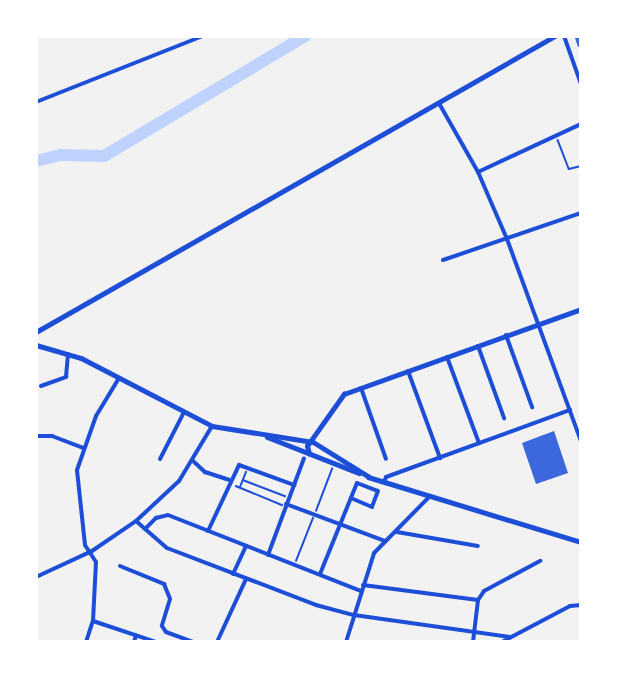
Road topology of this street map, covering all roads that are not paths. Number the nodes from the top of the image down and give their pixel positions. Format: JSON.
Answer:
{"nodes":[{"id":1,"x":203,"y":36,"type":"edge"},
{"id":2,"x":555,"y":36,"type":"edge"},
{"id":3,"x":564,"y":36,"type":"edge"},
{"id":4,"x":581,"y":84,"type":"edge"},
{"id":5,"x":36,"y":102,"type":"edge"},
{"id":6,"x":440,"y":105,"type":"junction"},
{"id":7,"x":581,"y":124,"type":"edge"},
{"id":8,"x":478,"y":172,"type":"junction"},
{"id":9,"x":581,"y":213,"type":"edge"},
{"id":10,"x":507,"y":239,"type":"junction"},
{"id":11,"x":443,"y":260,"type":"dead end"},
{"id":12,"x":581,"y":309,"type":"edge"},
{"id":13,"x":538,"y":325,"type":"junction"},
{"id":14,"x":36,"y":333,"type":"edge"},
{"id":15,"x":506,"y":335,"type":"junction"},
{"id":16,"x":36,"y":345,"type":"edge"},
{"id":17,"x":478,"y":346,"type":"junction"},
{"id":18,"x":68,"y":354,"type":"junction"},
{"id":19,"x":447,"y":357,"type":"junction"},
{"id":20,"x":408,"y":371,"type":"junction"},
{"id":21,"x":119,"y":378,"type":"junction"},
{"id":22,"x":41,"y":386,"type":"dead end"},
{"id":23,"x":361,"y":388,"type":"junction"},
{"id":24,"x":532,"y":407,"type":"dead end"},
{"id":25,"x":570,"y":410,"type":"junction"},
{"id":26,"x":183,"y":414,"type":"junction"},
{"id":27,"x":504,"y":418,"type":"dead end"},
{"id":28,"x":212,"y":426,"type":"junction"},
{"id":29,"x":258,"y":433,"type":"junction"},
{"id":30,"x":36,"y":436,"type":"edge"},
{"id":31,"x":581,"y":441,"type":"edge"},
{"id":32,"x":314,"y":442,"type":"junction"},
{"id":33,"x":479,"y":443,"type":"junction"},
{"id":34,"x":84,"y":448,"type":"junction"},
{"id":35,"x":306,"y":456,"type":"junction"},
{"id":36,"x":440,"y":458,"type":"junction"},
{"id":37,"x":160,"y":459,"type":"dead end"},
{"id":38,"x":386,"y":459,"type":"dead end"},
{"id":39,"x":192,"y":460,"type":"junction"},
{"id":40,"x":369,"y":477,"type":"junction"},
{"id":41,"x":229,"y":480,"type":"junction"},
{"id":42,"x":384,"y":482,"type":"junction"},
{"id":43,"x":294,"y":485,"type":"junction"},
{"id":44,"x":351,"y":498,"type":"junction"},
{"id":45,"x":428,"y":498,"type":"junction"},
{"id":46,"x":286,"y":505,"type":"junction"},
{"id":47,"x":136,"y":521,"type":"junction"},
{"id":48,"x":340,"y":525,"type":"junction"},
{"id":49,"x":145,"y":530,"type":"junction"},
{"id":50,"x":208,"y":531,"type":"junction"},
{"id":51,"x":397,"y":532,"type":"junction"},
{"id":52,"x":386,"y":542,"type":"junction"},
{"id":53,"x":581,"y":542,"type":"edge"},
{"id":54,"x":246,"y":546,"type":"junction"},
{"id":55,"x":478,"y":546,"type":"dead end"},
{"id":56,"x":92,"y":551,"type":"junction"},
{"id":57,"x":268,"y":555,"type":"junction"},
{"id":58,"x":540,"y":561,"type":"dead end"},
{"id":59,"x":120,"y":567,"type":"dead end"},
{"id":60,"x":234,"y":574,"type":"junction"},
{"id":61,"x":320,"y":574,"type":"junction"},
{"id":62,"x":36,"y":577,"type":"edge"},
{"id":63,"x":246,"y":579,"type":"junction"},
{"id":64,"x":363,"y":585,"type":"junction"},
{"id":65,"x":361,"y":591,"type":"junction"},
{"id":66,"x":478,"y":600,"type":"junction"},
{"id":67,"x":581,"y":605,"type":"edge"},
{"id":68,"x":354,"y":615,"type":"junction"},
{"id":69,"x":93,"y":621,"type":"junction"},
{"id":70,"x":474,"y":631,"type":"junction"},
{"id":71,"x":136,"y":635,"type":"junction"},
{"id":72,"x":510,"y":637,"type":"junction"},
{"id":73,"x":86,"y":642,"type":"edge"},
{"id":74,"x":134,"y":642,"type":"edge"},
{"id":75,"x":156,"y":642,"type":"edge"},
{"id":76,"x":194,"y":642,"type":"edge"},
{"id":77,"x":217,"y":642,"type":"edge"},
{"id":78,"x":297,"y":642,"type":"edge"},
{"id":79,"x":302,"y":642,"type":"edge"},
{"id":80,"x":346,"y":642,"type":"edge"},
{"id":81,"x":473,"y":642,"type":"edge"},
{"id":82,"x":502,"y":642,"type":"edge"}],
"edges":[{"from":1,"to":5,"type":"street"},
{"from":2,"to":6,"type":"street"},
{"from":3,"to":4,"type":"street"},
{"from":6,"to":8,"type":"street"},
{"from":6,"to":14,"type":"street"},
{"from":7,"to":8,"type":"street"},
{"from":8,"to":10,"type":"street"},
{"from":9,"to":10,"type":"street"},
{"from":10,"to":11,"type":"street"},
{"from":10,"to":13,"type":"street"},
{"from":12,"to":13,"type":"street"},
{"from":13,"to":15,"type":"street"},
{"from":13,"to":25,"type":"street"},
{"from":15,"to":17,"type":"street"},
{"from":15,"to":24,"type":"street"},
{"from":16,"to":18,"type":"main road"},
{"from":17,"to":19,"type":"street"},
{"from":17,"to":27,"type":"street"},
{"from":18,"to":21,"type":"main road"},
{"from":18,"to":22,"type":"street"},
{"from":19,"to":20,"type":"street"},
{"from":19,"to":33,"type":"street"},
{"from":20,"to":23,"type":"street"},
{"from":20,"to":36,"type":"street"},
{"from":21,"to":26,"type":"main road"},
{"from":21,"to":34,"type":"street"},
{"from":23,"to":32,"type":"street"},
{"from":23,"to":38,"type":"street"},
{"from":25,"to":31,"type":"street"},
{"from":25,"to":33,"type":"street"},
{"from":26,"to":28,"type":"main road"},
{"from":26,"to":37,"type":"street"},
{"from":28,"to":29,"type":"main road"},
{"from":28,"to":39,"type":"street"},
{"from":29,"to":32,"type":"main road"},
{"from":29,"to":35,"type":"main road"},
{"from":30,"to":34,"type":"street"},
{"from":32,"to":35,"type":"street"},
{"from":32,"to":40,"type":"main road"},
{"from":33,"to":36,"type":"street"},
{"from":34,"to":56,"type":"street"},
{"from":35,"to":40,"type":"main road"},
{"from":35,"to":43,"type":"street"},
{"from":36,"to":42,"type":"street"},
{"from":39,"to":41,"type":"street"},
{"from":39,"to":47,"type":"street"},
{"from":40,"to":42,"type":"main road"},
{"from":41,"to":43,"type":"street"},
{"from":41,"to":50,"type":"street"},
{"from":42,"to":45,"type":"main road"},
{"from":43,"to":46,"type":"street"},
{"from":44,"to":44,"type":"street"},
{"from":44,"to":48,"type":"street"},
{"from":45,"to":51,"type":"street"},
{"from":45,"to":53,"type":"main road"},
{"from":46,"to":48,"type":"street"},
{"from":46,"to":57,"type":"street"},
{"from":47,"to":49,"type":"street"},
{"from":47,"to":56,"type":"street"},
{"from":48,"to":52,"type":"street"},
{"from":48,"to":61,"type":"street"},
{"from":49,"to":50,"type":"street"},
{"from":49,"to":60,"type":"street"},
{"from":50,"to":54,"type":"street"},
{"from":51,"to":52,"type":"street"},
{"from":51,"to":55,"type":"street"},
{"from":52,"to":64,"type":"street"},
{"from":54,"to":57,"type":"street"},
{"from":54,"to":60,"type":"street"},
{"from":56,"to":62,"type":"street"},
{"from":56,"to":69,"type":"street"},
{"from":57,"to":61,"type":"street"},
{"from":58,"to":66,"type":"street"},
{"from":59,"to":76,"type":"street"},
{"from":60,"to":63,"type":"street"},
{"from":61,"to":65,"type":"street"},
{"from":63,"to":68,"type":"street"},
{"from":63,"to":77,"type":"street"},
{"from":64,"to":65,"type":"street"},
{"from":64,"to":66,"type":"street"},
{"from":65,"to":68,"type":"street"},
{"from":66,"to":70,"type":"street"},
{"from":67,"to":72,"type":"street"},
{"from":68,"to":70,"type":"street"},
{"from":68,"to":80,"type":"street"},
{"from":69,"to":71,"type":"street"},
{"from":69,"to":73,"type":"street"},
{"from":70,"to":72,"type":"street"},
{"from":70,"to":81,"type":"street"},
{"from":71,"to":74,"type":"street"},
{"from":71,"to":75,"type":"street"},
{"from":72,"to":82,"type":"street"},
{"from":78,"to":79,"type":"street"}]}
